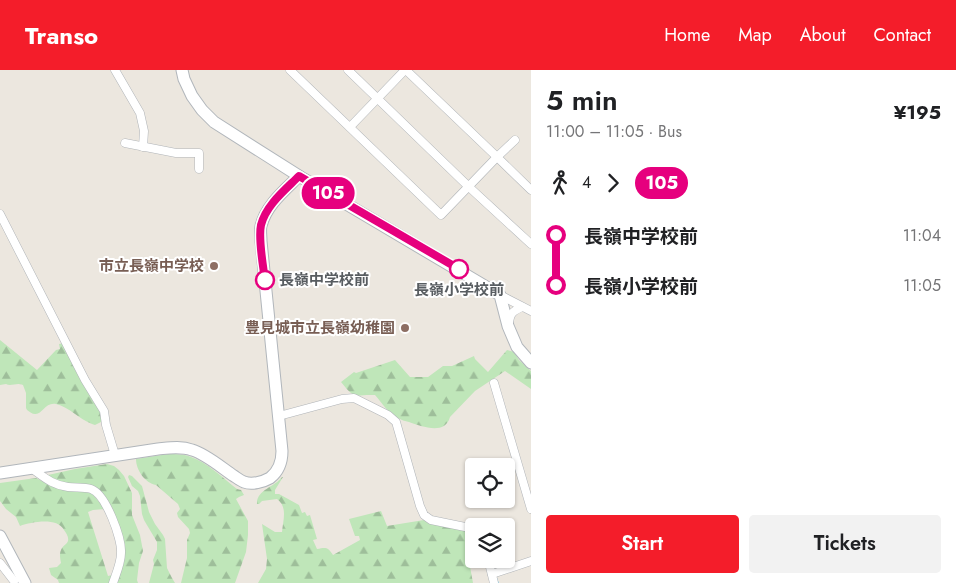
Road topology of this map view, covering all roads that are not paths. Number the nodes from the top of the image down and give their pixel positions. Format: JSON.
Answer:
{"nodes":[{"id":1,"x":115,"y":70,"type":"edge"},
{"id":2,"x":182,"y":70,"type":"edge"},
{"id":3,"x":290,"y":70,"type":"edge"},
{"id":4,"x":348,"y":70,"type":"edge"},
{"id":5,"x":406,"y":70,"type":"edge"},
{"id":6,"x":377,"y":98,"type":"junction"},
{"id":7,"x":350,"y":127,"type":"junction"},
{"id":8,"x":515,"y":140,"type":"dead end"},
{"id":9,"x":125,"y":143,"type":"dead end"},
{"id":10,"x":143,"y":146,"type":"junction"},
{"id":11,"x":497,"y":157,"type":"junction"},
{"id":12,"x":199,"y":169,"type":"dead end"},
{"id":13,"x":299,"y":176,"type":"junction"},
{"id":14,"x":469,"y":186,"type":"junction"},
{"id":15,"x":531,"y":190,"type":"edge"},
{"id":16,"x":0,"y":214,"type":"edge"},
{"id":17,"x":531,"y":244,"type":"edge"},
{"id":18,"x":500,"y":294,"type":"junction"},
{"id":19,"x":522,"y":307,"type":"junction"},
{"id":20,"x":531,"y":311,"type":"edge"},
{"id":21,"x":508,"y":326,"type":"junction"},
{"id":22,"x":531,"y":363,"type":"edge"},
{"id":23,"x":494,"y":383,"type":"dead end"},
{"id":24,"x":279,"y":416,"type":"junction"},
{"id":25,"x":115,"y":455,"type":"junction"},
{"id":26,"x":31,"y":468,"type":"junction"},
{"id":27,"x":0,"y":473,"type":"edge"},
{"id":28,"x":531,"y":509,"type":"edge"},
{"id":29,"x":465,"y":527,"type":"edge"},
{"id":30,"x":0,"y":536,"type":"edge"},
{"id":31,"x":531,"y":561,"type":"edge"},
{"id":32,"x":0,"y":563,"type":"edge"},
{"id":33,"x":490,"y":568,"type":"edge"},
{"id":34,"x":492,"y":574,"type":"junction"},
{"id":35,"x":18,"y":581,"type":"edge"},
{"id":36,"x":113,"y":583,"type":"edge"},
{"id":37,"x":494,"y":583,"type":"edge"}],
"edges":[{"from":1,"to":10,"type":"street"},
{"from":2,"to":13,"type":"street"},
{"from":3,"to":7,"type":"street"},
{"from":4,"to":6,"type":"street"},
{"from":5,"to":6,"type":"street"},
{"from":5,"to":11,"type":"street"},
{"from":6,"to":7,"type":"street"},
{"from":6,"to":14,"type":"street"},
{"from":7,"to":14,"type":"street"},
{"from":8,"to":11,"type":"street"},
{"from":9,"to":10,"type":"street"},
{"from":10,"to":12,"type":"street"},
{"from":11,"to":14,"type":"street"},
{"from":11,"to":15,"type":"street"},
{"from":13,"to":18,"type":"street"},
{"from":13,"to":24,"type":"street"},
{"from":14,"to":17,"type":"street"},
{"from":16,"to":25,"type":"street"},
{"from":18,"to":19,"type":"street"},
{"from":18,"to":21,"type":"street"},
{"from":19,"to":20,"type":"street"},
{"from":19,"to":21,"type":"street"},
{"from":21,"to":22,"type":"street"},
{"from":23,"to":28,"type":"street"},
{"from":24,"to":25,"type":"street"},
{"from":24,"to":29,"type":"street"},
{"from":25,"to":26,"type":"street"},
{"from":26,"to":27,"type":"street"},
{"from":26,"to":36,"type":"street"},
{"from":30,"to":35,"type":"street"},
{"from":31,"to":34,"type":"street"},
{"from":32,"to":35,"type":"street"},
{"from":33,"to":34,"type":"street"},
{"from":34,"to":37,"type":"street"}]}
